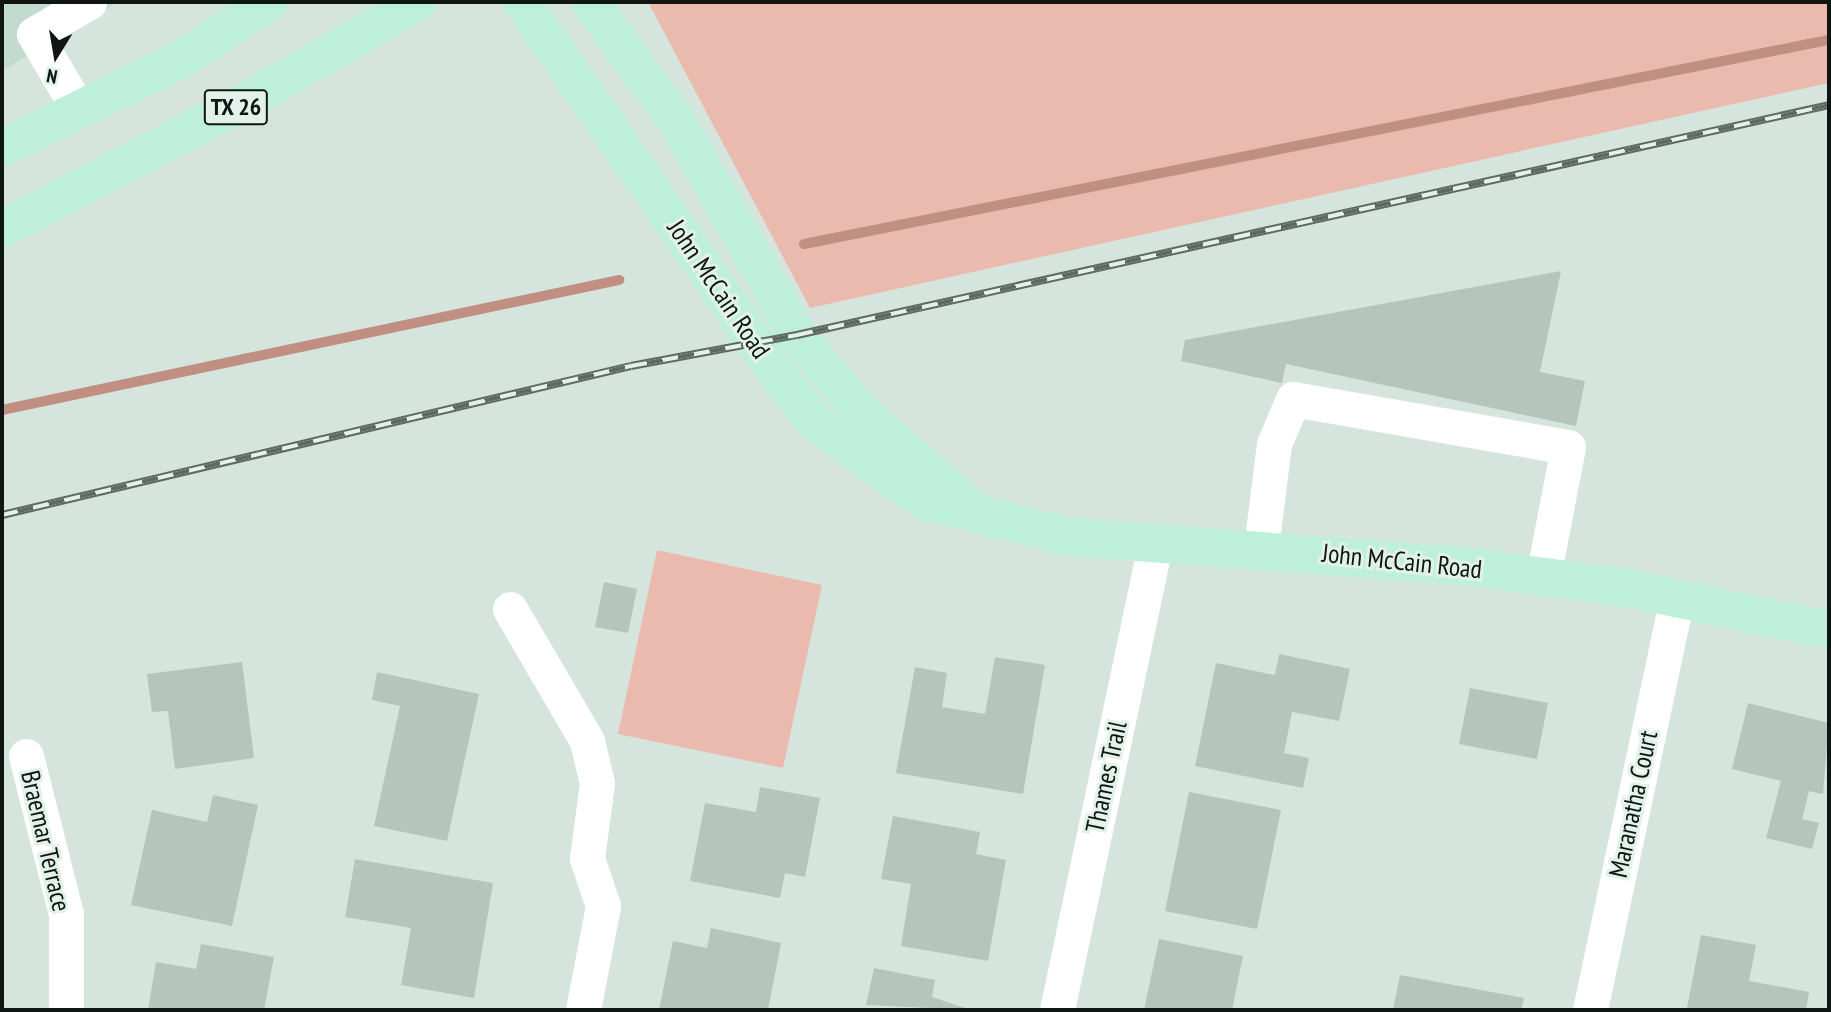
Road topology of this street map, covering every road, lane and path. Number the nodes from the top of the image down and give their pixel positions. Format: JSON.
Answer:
{"nodes":[{"id":1,"x":89,"y":2,"type":"edge"},
{"id":2,"x":269,"y":2,"type":"edge"},
{"id":3,"x":418,"y":2,"type":"edge"},
{"id":4,"x":522,"y":2,"type":"edge"},
{"id":5,"x":590,"y":2,"type":"edge"},
{"id":6,"x":79,"y":110,"type":"junction"},
{"id":7,"x":2,"y":148,"type":"edge"},
{"id":8,"x":2,"y":229,"type":"edge"},
{"id":9,"x":973,"y":509,"type":"junction"},
{"id":10,"x":1155,"y":543,"type":"junction"},
{"id":11,"x":1261,"y":548,"type":"junction"},
{"id":12,"x":1543,"y":577,"type":"junction"},
{"id":13,"x":1677,"y":598,"type":"junction"},
{"id":14,"x":510,"y":609,"type":"dead end"},
{"id":15,"x":1829,"y":630,"type":"edge"},
{"id":16,"x":26,"y":756,"type":"dead end"},
{"id":17,"x":66,"y":1010,"type":"edge"},
{"id":18,"x":583,"y":1010,"type":"edge"},
{"id":19,"x":1057,"y":1010,"type":"edge"},
{"id":20,"x":1590,"y":1010,"type":"edge"}],
"edges":[{"from":1,"to":6,"type":"street"},
{"from":2,"to":6,"type":"main road","number":"TX 26"},
{"from":3,"to":8,"type":"main road","number":"TX 26"},
{"from":4,"to":9,"type":"main road","name":"John McCain Road"},
{"from":5,"to":9,"type":"main road","name":"John McCain Road"},
{"from":6,"to":7,"type":"main road","number":"TX 26"},
{"from":9,"to":10,"type":"main road","name":"John McCain Road"},
{"from":10,"to":11,"type":"main road","name":"John McCain Road"},
{"from":10,"to":19,"type":"street","name":"Thames Trail"},
{"from":11,"to":12,"type":"main road","name":"John McCain Road"},
{"from":11,"to":12,"type":"street"},
{"from":12,"to":13,"type":"main road","name":"John McCain Road"},
{"from":13,"to":15,"type":"main road","name":"John McCain Road"},
{"from":13,"to":20,"type":"street","name":"Maranatha Court"},
{"from":14,"to":18,"type":"street"},
{"from":16,"to":17,"type":"street","name":"Braemar Terrace"}]}
